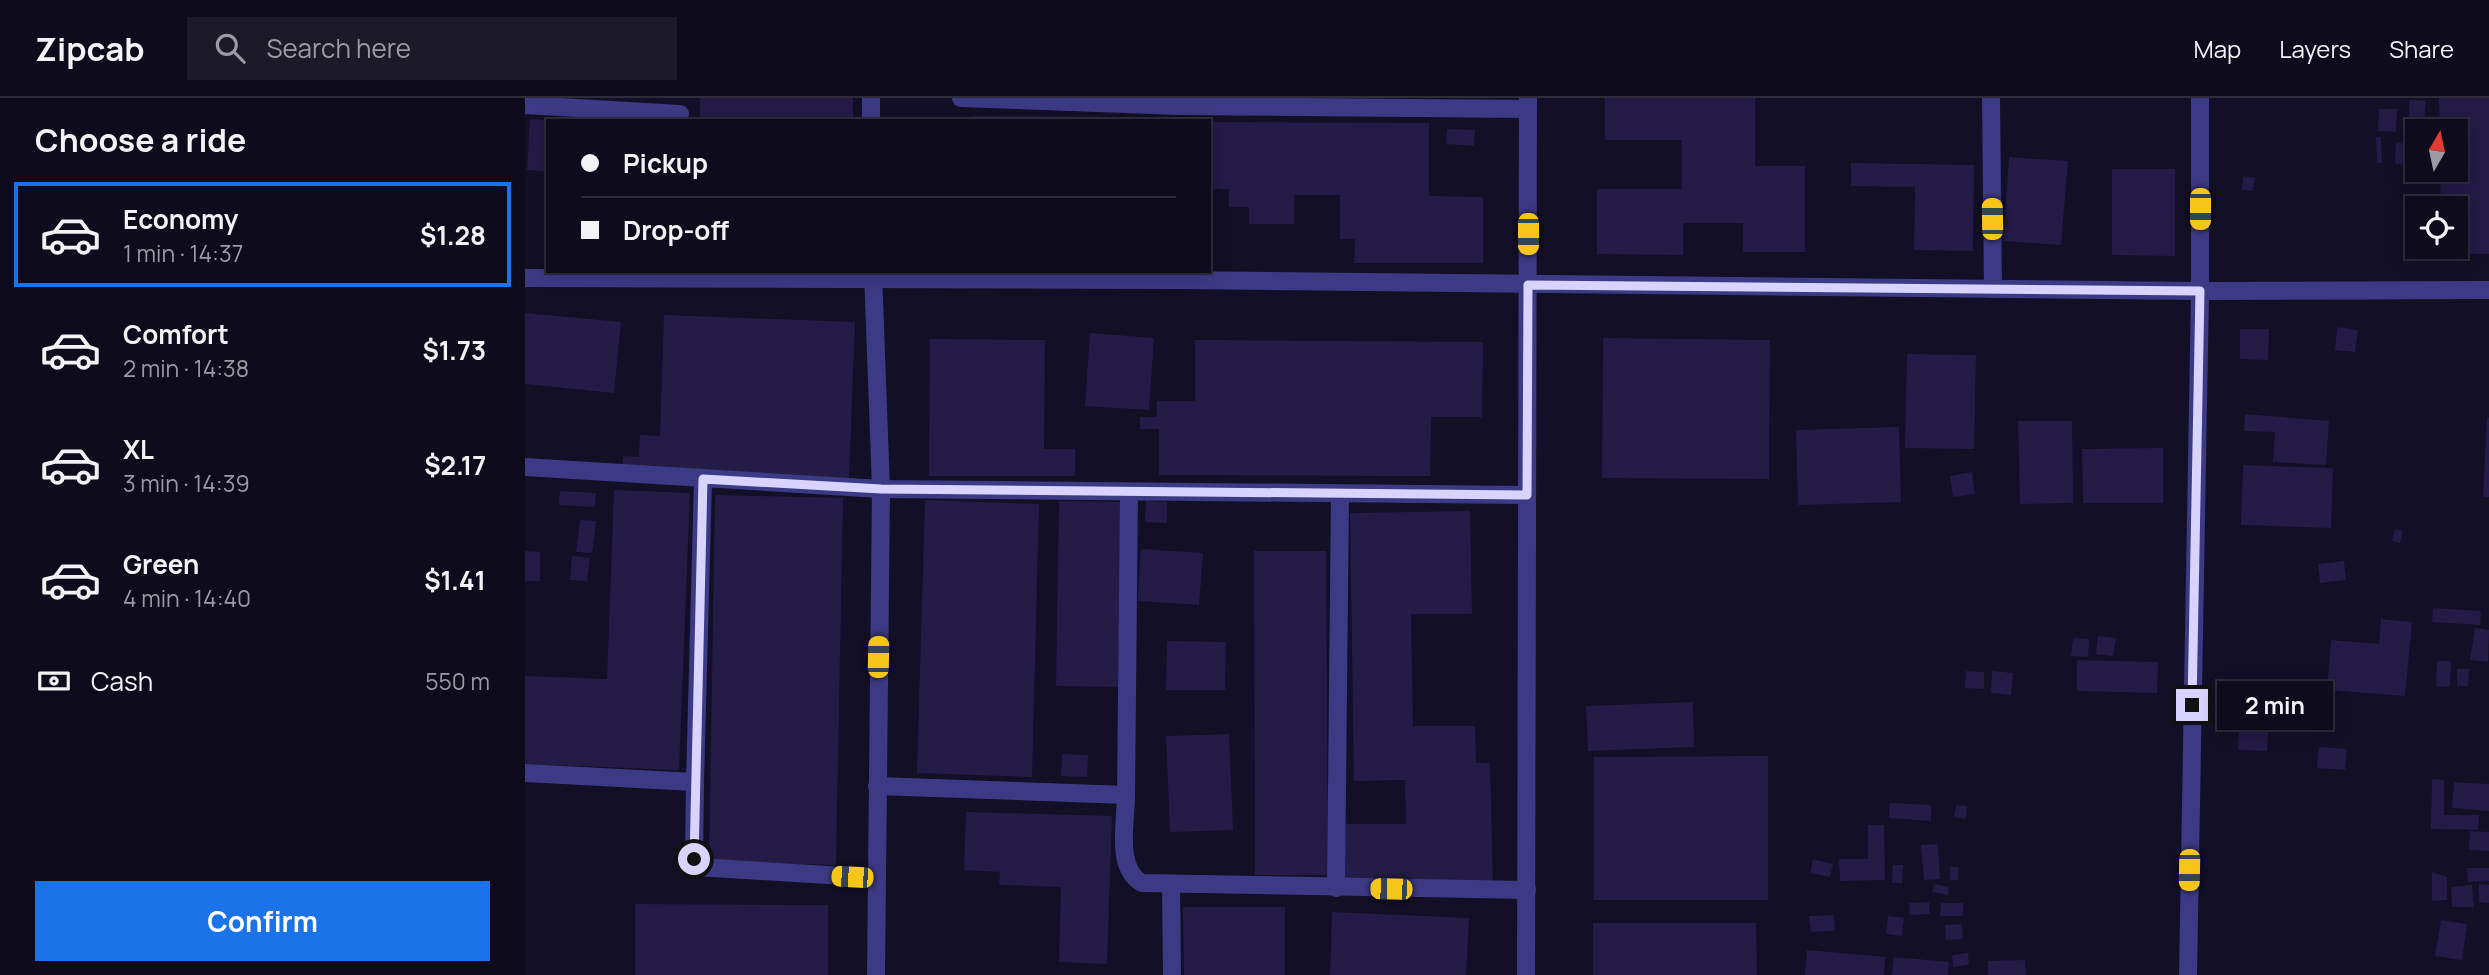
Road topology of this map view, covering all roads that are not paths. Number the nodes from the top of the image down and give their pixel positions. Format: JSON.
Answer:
{"nodes":[{"id":1,"x":871,"y":98,"type":"edge"},
{"id":2,"x":961,"y":98,"type":"edge"},
{"id":3,"x":1991,"y":98,"type":"edge"},
{"id":4,"x":2200,"y":98,"type":"edge"},
{"id":5,"x":1060,"y":99,"type":"edge"},
{"id":6,"x":1150,"y":101,"type":"edge"},
{"id":7,"x":1341,"y":103,"type":"edge"},
{"id":8,"x":1528,"y":103,"type":"edge"},
{"id":9,"x":525,"y":105,"type":"edge"},
{"id":10,"x":680,"y":111,"type":"edge"},
{"id":11,"x":1179,"y":113,"type":"edge"},
{"id":12,"x":871,"y":119,"type":"edge"},
{"id":13,"x":679,"y":275,"type":"edge"},
{"id":14,"x":873,"y":276,"type":"edge"},
{"id":15,"x":1180,"y":276,"type":"edge"},
{"id":16,"x":525,"y":278,"type":"edge"},
{"id":17,"x":1528,"y":285,"type":"junction"},
{"id":18,"x":1993,"y":289,"type":"junction"},
{"id":19,"x":2489,"y":289,"type":"edge"},
{"id":20,"x":2200,"y":291,"type":"junction"},
{"id":21,"x":525,"y":467,"type":"edge"},
{"id":22,"x":703,"y":479,"type":"junction"},
{"id":23,"x":881,"y":489,"type":"junction"},
{"id":24,"x":1129,"y":493,"type":"junction"},
{"id":25,"x":1340,"y":494,"type":"junction"},
{"id":26,"x":1527,"y":495,"type":"junction"},
{"id":27,"x":525,"y":773,"type":"edge"},
{"id":28,"x":695,"y":782,"type":"junction"},
{"id":29,"x":877,"y":786,"type":"junction"},
{"id":30,"x":1126,"y":795,"type":"junction"},
{"id":31,"x":876,"y":878,"type":"junction"},
{"id":32,"x":1171,"y":884,"type":"junction"},
{"id":33,"x":1336,"y":888,"type":"junction"},
{"id":34,"x":1527,"y":890,"type":"junction"},
{"id":35,"x":876,"y":975,"type":"edge"},
{"id":36,"x":1172,"y":975,"type":"edge"},
{"id":37,"x":1526,"y":975,"type":"edge"},
{"id":38,"x":2188,"y":975,"type":"edge"}],
"edges":[{"from":1,"to":12,"type":"street"},
{"from":2,"to":5,"type":"street"},
{"from":3,"to":18,"type":"street"},
{"from":4,"to":20,"type":"street"},
{"from":5,"to":6,"type":"street"},
{"from":6,"to":11,"type":"street"},
{"from":7,"to":8,"type":"street"},
{"from":7,"to":11,"type":"street"},
{"from":8,"to":17,"type":"street"},
{"from":9,"to":10,"type":"street"},
{"from":13,"to":14,"type":"street"},
{"from":13,"to":16,"type":"street"},
{"from":14,"to":15,"type":"street"},
{"from":14,"to":23,"type":"street"},
{"from":15,"to":17,"type":"street"},
{"from":17,"to":18,"type":"street"},
{"from":17,"to":26,"type":"street"},
{"from":18,"to":20,"type":"street"},
{"from":19,"to":20,"type":"street"},
{"from":20,"to":38,"type":"street"},
{"from":21,"to":22,"type":"street"},
{"from":22,"to":23,"type":"street"},
{"from":22,"to":28,"type":"street"},
{"from":23,"to":24,"type":"street"},
{"from":23,"to":29,"type":"street"},
{"from":24,"to":25,"type":"street"},
{"from":24,"to":30,"type":"street"},
{"from":25,"to":26,"type":"street"},
{"from":25,"to":33,"type":"street"},
{"from":26,"to":34,"type":"street"},
{"from":27,"to":28,"type":"street"},
{"from":28,"to":31,"type":"street"},
{"from":29,"to":30,"type":"street"},
{"from":29,"to":31,"type":"street"},
{"from":30,"to":32,"type":"street"},
{"from":31,"to":35,"type":"street"},
{"from":32,"to":33,"type":"street"},
{"from":32,"to":36,"type":"street"},
{"from":33,"to":34,"type":"street"},
{"from":34,"to":37,"type":"street"}]}
